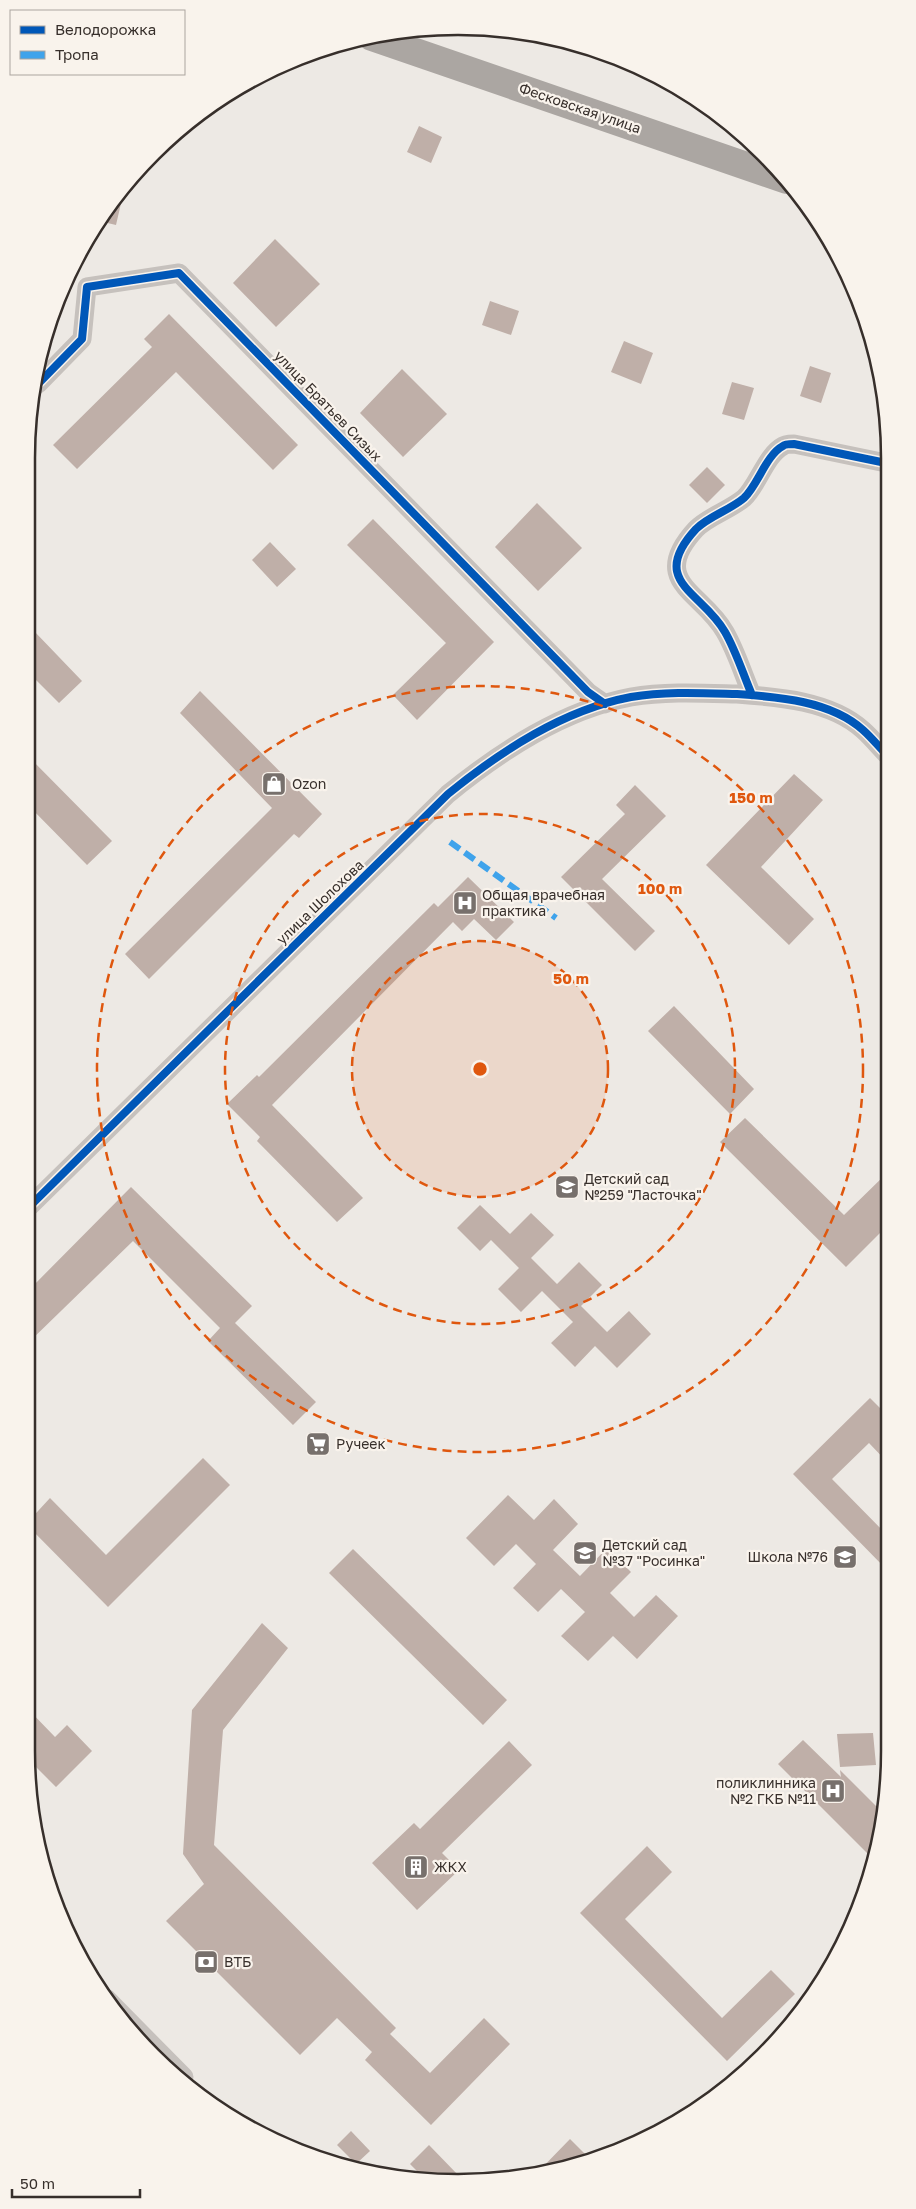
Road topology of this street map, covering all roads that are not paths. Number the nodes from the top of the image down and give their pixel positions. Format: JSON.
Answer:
{"nodes":[{"id":1,"x":385,"y":42,"type":"edge"},
{"id":2,"x":772,"y":175,"type":"edge"},
{"id":3,"x":42,"y":380,"type":"edge"},
{"id":4,"x":881,"y":462,"type":"edge"},
{"id":5,"x":752,"y":695,"type":"junction"},
{"id":6,"x":605,"y":704,"type":"junction"},
{"id":7,"x":881,"y":749,"type":"edge"},
{"id":8,"x":35,"y":1201,"type":"edge"}],
"edges":[{"from":1,"to":2,"type":"main road","name":"Фесковская улица"},
{"from":3,"to":6,"type":"street","name":"улица Братьев Сизых"},
{"from":4,"to":5,"type":"street"},
{"from":5,"to":6,"type":"street","name":"улица Шолохова"},
{"from":5,"to":7,"type":"street","name":"улица Шолохова"},
{"from":6,"to":8,"type":"street","name":"улица Шолохова"}]}
